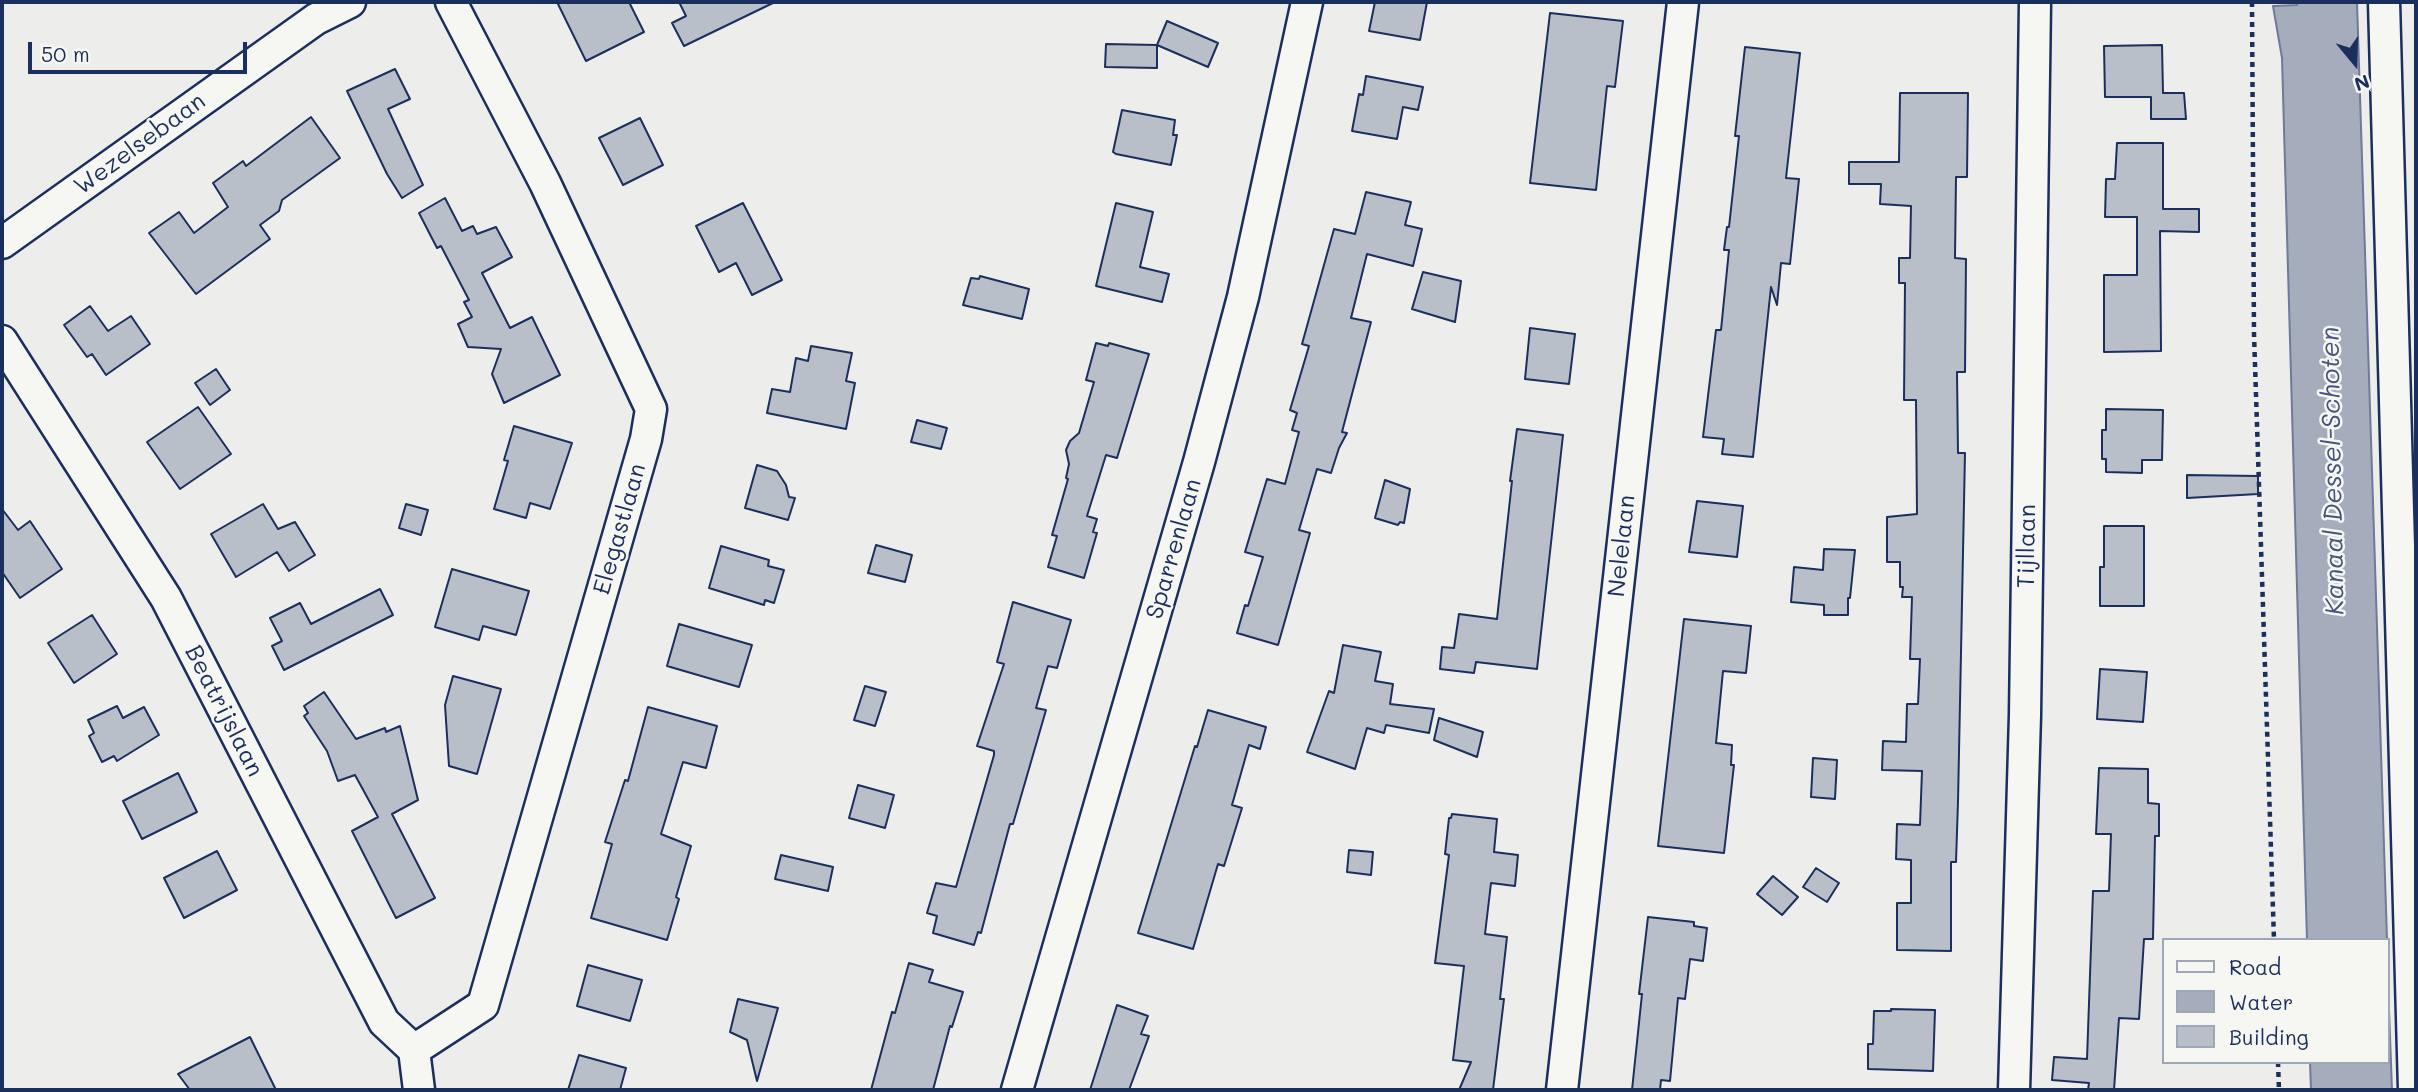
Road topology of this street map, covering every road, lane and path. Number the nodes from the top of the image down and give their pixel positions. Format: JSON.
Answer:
{"nodes":[{"id":1,"x":350,"y":2,"type":"edge"},
{"id":2,"x":450,"y":2,"type":"edge"},
{"id":3,"x":1307,"y":2,"type":"edge"},
{"id":4,"x":1683,"y":2,"type":"edge"},
{"id":5,"x":2035,"y":2,"type":"edge"},
{"id":6,"x":2252,"y":2,"type":"edge"},
{"id":7,"x":2384,"y":2,"type":"edge"},
{"id":8,"x":2,"y":243,"type":"edge"},
{"id":9,"x":2,"y":341,"type":"edge"},
{"id":10,"x":2274,"y":938,"type":"edge"},
{"id":11,"x":414,"y":1050,"type":"junction"},
{"id":12,"x":2278,"y":1064,"type":"edge"},
{"id":13,"x":419,"y":1090,"type":"edge"},
{"id":14,"x":1017,"y":1090,"type":"edge"},
{"id":15,"x":1562,"y":1090,"type":"edge"},
{"id":16,"x":2014,"y":1090,"type":"edge"},
{"id":17,"x":2279,"y":1090,"type":"edge"},
{"id":18,"x":2414,"y":1090,"type":"edge"}],
"edges":[{"from":1,"to":8,"type":"street","name":"Wezelsebaan"},
{"from":2,"to":11,"type":"street","name":"Elegastlaan"},
{"from":3,"to":14,"type":"street","name":"Sparrenlaan"},
{"from":4,"to":15,"type":"street","name":"Nelelaan"},
{"from":5,"to":16,"type":"street","name":"Tijllaan"},
{"from":6,"to":10,"type":"path"},
{"from":7,"to":18,"type":"street"},
{"from":9,"to":11,"type":"street","name":"Beatrijslaan"},
{"from":11,"to":13,"type":"street"},
{"from":12,"to":17,"type":"path"}]}
